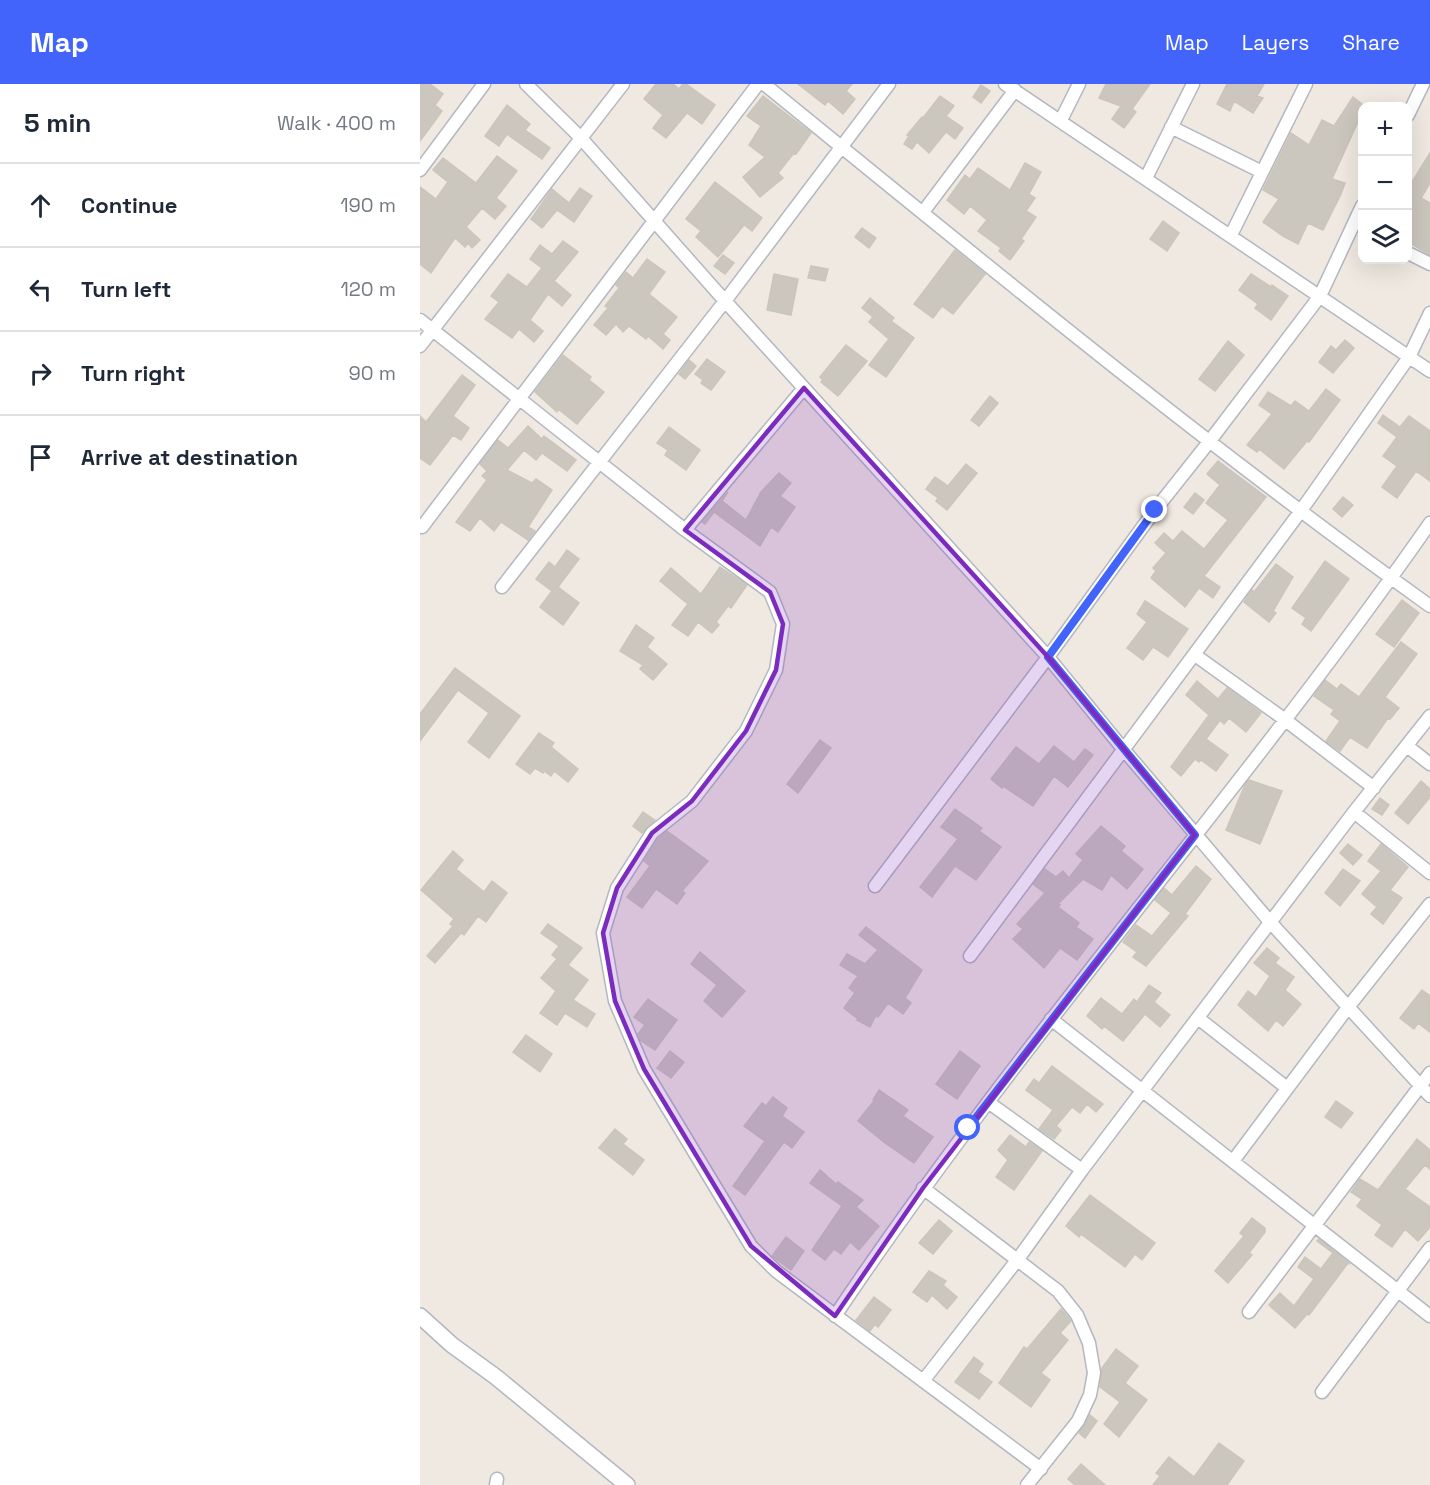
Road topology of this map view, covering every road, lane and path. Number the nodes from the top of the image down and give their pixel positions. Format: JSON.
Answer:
{"nodes":[{"id":1,"x":484,"y":84,"type":"edge"},
{"id":2,"x":526,"y":84,"type":"edge"},
{"id":3,"x":623,"y":84,"type":"edge"},
{"id":4,"x":758,"y":84,"type":"edge"},
{"id":5,"x":764,"y":84,"type":"edge"},
{"id":6,"x":889,"y":84,"type":"edge"},
{"id":7,"x":1079,"y":84,"type":"edge"},
{"id":8,"x":1193,"y":84,"type":"edge"},
{"id":9,"x":1306,"y":84,"type":"edge"},
{"id":10,"x":1423,"y":84,"type":"edge"},
{"id":11,"x":1010,"y":87,"type":"edge"},
{"id":12,"x":1412,"y":105,"type":"edge"},
{"id":13,"x":1061,"y":120,"type":"junction"},
{"id":14,"x":1171,"y":127,"type":"junction"},
{"id":15,"x":580,"y":137,"type":"junction"},
{"id":16,"x":842,"y":147,"type":"junction"},
{"id":17,"x":420,"y":170,"type":"edge"},
{"id":18,"x":1262,"y":172,"type":"junction"},
{"id":19,"x":1146,"y":178,"type":"junction"},
{"id":20,"x":923,"y":212,"type":"junction"},
{"id":21,"x":656,"y":220,"type":"junction"},
{"id":22,"x":1358,"y":228,"type":"edge"},
{"id":23,"x":1231,"y":235,"type":"junction"},
{"id":24,"x":1412,"y":255,"type":"edge"},
{"id":25,"x":1430,"y":264,"type":"edge"},
{"id":26,"x":1320,"y":296,"type":"junction"},
{"id":27,"x":726,"y":301,"type":"junction"},
{"id":28,"x":1430,"y":313,"type":"edge"},
{"id":29,"x":420,"y":320,"type":"edge"},
{"id":30,"x":433,"y":330,"type":"junction"},
{"id":31,"x":420,"y":346,"type":"edge"},
{"id":32,"x":1409,"y":357,"type":"junction"},
{"id":33,"x":1430,"y":371,"type":"edge"},
{"id":34,"x":804,"y":388,"type":"junction"},
{"id":35,"x":517,"y":399,"type":"junction"},
{"id":36,"x":1209,"y":442,"type":"junction"},
{"id":37,"x":599,"y":464,"type":"junction"},
{"id":38,"x":1300,"y":512,"type":"junction"},
{"id":39,"x":1430,"y":523,"type":"edge"},
{"id":40,"x":422,"y":527,"type":"dead end"},
{"id":41,"x":685,"y":530,"type":"junction"},
{"id":42,"x":1391,"y":578,"type":"junction"},
{"id":43,"x":502,"y":587,"type":"dead end"},
{"id":44,"x":1430,"y":606,"type":"edge"},
{"id":45,"x":1195,"y":655,"type":"junction"},
{"id":46,"x":1048,"y":657,"type":"junction"},
{"id":47,"x":1430,"y":716,"type":"edge"},
{"id":48,"x":1284,"y":719,"type":"junction"},
{"id":49,"x":1407,"y":746,"type":"junction"},
{"id":50,"x":1124,"y":750,"type":"junction"},
{"id":51,"x":1430,"y":764,"type":"edge"},
{"id":52,"x":1374,"y":788,"type":"junction"},
{"id":53,"x":1354,"y":812,"type":"junction"},
{"id":54,"x":1195,"y":835,"type":"junction"},
{"id":55,"x":1430,"y":873,"type":"edge"},
{"id":56,"x":875,"y":886,"type":"dead end"},
{"id":57,"x":1430,"y":904,"type":"edge"},
{"id":58,"x":1271,"y":923,"type":"junction"},
{"id":59,"x":970,"y":956,"type":"dead end"},
{"id":60,"x":1349,"y":1006,"type":"junction"},
{"id":61,"x":1198,"y":1018,"type":"junction"},
{"id":62,"x":1052,"y":1019,"type":"junction"},
{"id":63,"x":1430,"y":1073,"type":"edge"},
{"id":64,"x":1420,"y":1085,"type":"junction"},
{"id":65,"x":1287,"y":1088,"type":"junction"},
{"id":66,"x":1143,"y":1089,"type":"junction"},
{"id":67,"x":1430,"y":1095,"type":"edge"},
{"id":68,"x":988,"y":1102,"type":"junction"},
{"id":69,"x":1233,"y":1161,"type":"junction"},
{"id":70,"x":1082,"y":1170,"type":"junction"},
{"id":71,"x":923,"y":1188,"type":"junction"},
{"id":72,"x":1314,"y":1225,"type":"junction"},
{"id":73,"x":1430,"y":1248,"type":"edge"},
{"id":74,"x":1018,"y":1259,"type":"junction"},
{"id":75,"x":1397,"y":1290,"type":"junction"},
{"id":76,"x":1249,"y":1312,"type":"dead end"},
{"id":77,"x":420,"y":1316,"type":"edge"},
{"id":78,"x":835,"y":1316,"type":"junction"},
{"id":79,"x":1430,"y":1316,"type":"edge"},
{"id":80,"x":923,"y":1381,"type":"junction"},
{"id":81,"x":1322,"y":1392,"type":"dead end"},
{"id":82,"x":1041,"y":1469,"type":"junction"},
{"id":83,"x":627,"y":1485,"type":"edge"},
{"id":84,"x":1027,"y":1485,"type":"edge"}],
"edges":[{"from":1,"to":17,"type":"street"},
{"from":2,"to":15,"type":"street"},
{"from":3,"to":15,"type":"street"},
{"from":4,"to":21,"type":"street"},
{"from":5,"to":16,"type":"street"},
{"from":6,"to":16,"type":"street"},
{"from":7,"to":13,"type":"street"},
{"from":8,"to":14,"type":"street"},
{"from":9,"to":18,"type":"street"},
{"from":10,"to":12,"type":"street"},
{"from":11,"to":13,"type":"street"},
{"from":11,"to":20,"type":"street"},
{"from":13,"to":19,"type":"street"},
{"from":14,"to":18,"type":"street"},
{"from":14,"to":19,"type":"street"},
{"from":15,"to":21,"type":"street"},
{"from":15,"to":30,"type":"street"},
{"from":16,"to":20,"type":"street"},
{"from":16,"to":27,"type":"street"},
{"from":18,"to":23,"type":"street"},
{"from":19,"to":23,"type":"street"},
{"from":20,"to":36,"type":"street"},
{"from":21,"to":27,"type":"street"},
{"from":21,"to":35,"type":"street"},
{"from":22,"to":26,"type":"street"},
{"from":23,"to":26,"type":"street"},
{"from":24,"to":25,"type":"street"},
{"from":26,"to":32,"type":"street"},
{"from":26,"to":36,"type":"street"},
{"from":27,"to":34,"type":"street"},
{"from":27,"to":37,"type":"street"},
{"from":28,"to":32,"type":"street"},
{"from":29,"to":30,"type":"street"},
{"from":30,"to":31,"type":"street"},
{"from":30,"to":35,"type":"street"},
{"from":32,"to":33,"type":"street"},
{"from":32,"to":38,"type":"street"},
{"from":34,"to":41,"type":"street"},
{"from":34,"to":46,"type":"street"},
{"from":35,"to":37,"type":"street"},
{"from":35,"to":40,"type":"street"},
{"from":36,"to":38,"type":"street"},
{"from":36,"to":46,"type":"street"},
{"from":37,"to":41,"type":"street"},
{"from":37,"to":43,"type":"street"},
{"from":38,"to":42,"type":"street"},
{"from":38,"to":45,"type":"street"},
{"from":39,"to":42,"type":"street"},
{"from":41,"to":78,"type":"street"},
{"from":42,"to":44,"type":"street"},
{"from":42,"to":48,"type":"street"},
{"from":45,"to":48,"type":"street"},
{"from":45,"to":50,"type":"street"},
{"from":46,"to":50,"type":"street"},
{"from":46,"to":56,"type":"street"},
{"from":47,"to":49,"type":"street"},
{"from":48,"to":52,"type":"street"},
{"from":48,"to":54,"type":"street"},
{"from":49,"to":51,"type":"street"},
{"from":49,"to":52,"type":"street"},
{"from":50,"to":54,"type":"street"},
{"from":50,"to":59,"type":"street"},
{"from":52,"to":53,"type":"street"},
{"from":53,"to":55,"type":"street"},
{"from":53,"to":58,"type":"street"},
{"from":54,"to":58,"type":"street"},
{"from":54,"to":62,"type":"street"},
{"from":57,"to":60,"type":"street"},
{"from":58,"to":60,"type":"street"},
{"from":58,"to":61,"type":"street"},
{"from":60,"to":64,"type":"street"},
{"from":60,"to":65,"type":"street"},
{"from":61,"to":65,"type":"street"},
{"from":61,"to":66,"type":"street"},
{"from":62,"to":66,"type":"street"},
{"from":62,"to":68,"type":"street"},
{"from":63,"to":64,"type":"street"},
{"from":64,"to":67,"type":"street"},
{"from":64,"to":72,"type":"street"},
{"from":65,"to":69,"type":"street"},
{"from":66,"to":69,"type":"street"},
{"from":66,"to":70,"type":"street"},
{"from":68,"to":70,"type":"street"},
{"from":68,"to":71,"type":"street"},
{"from":69,"to":72,"type":"street"},
{"from":70,"to":74,"type":"street"},
{"from":71,"to":74,"type":"street"},
{"from":71,"to":78,"type":"street"},
{"from":72,"to":75,"type":"street"},
{"from":72,"to":76,"type":"street"},
{"from":73,"to":75,"type":"street"},
{"from":74,"to":80,"type":"street"},
{"from":74,"to":82,"type":"street"},
{"from":75,"to":79,"type":"street"},
{"from":75,"to":81,"type":"street"},
{"from":77,"to":83,"type":"street"},
{"from":78,"to":80,"type":"street"},
{"from":80,"to":82,"type":"street"},
{"from":82,"to":84,"type":"street"}]}
